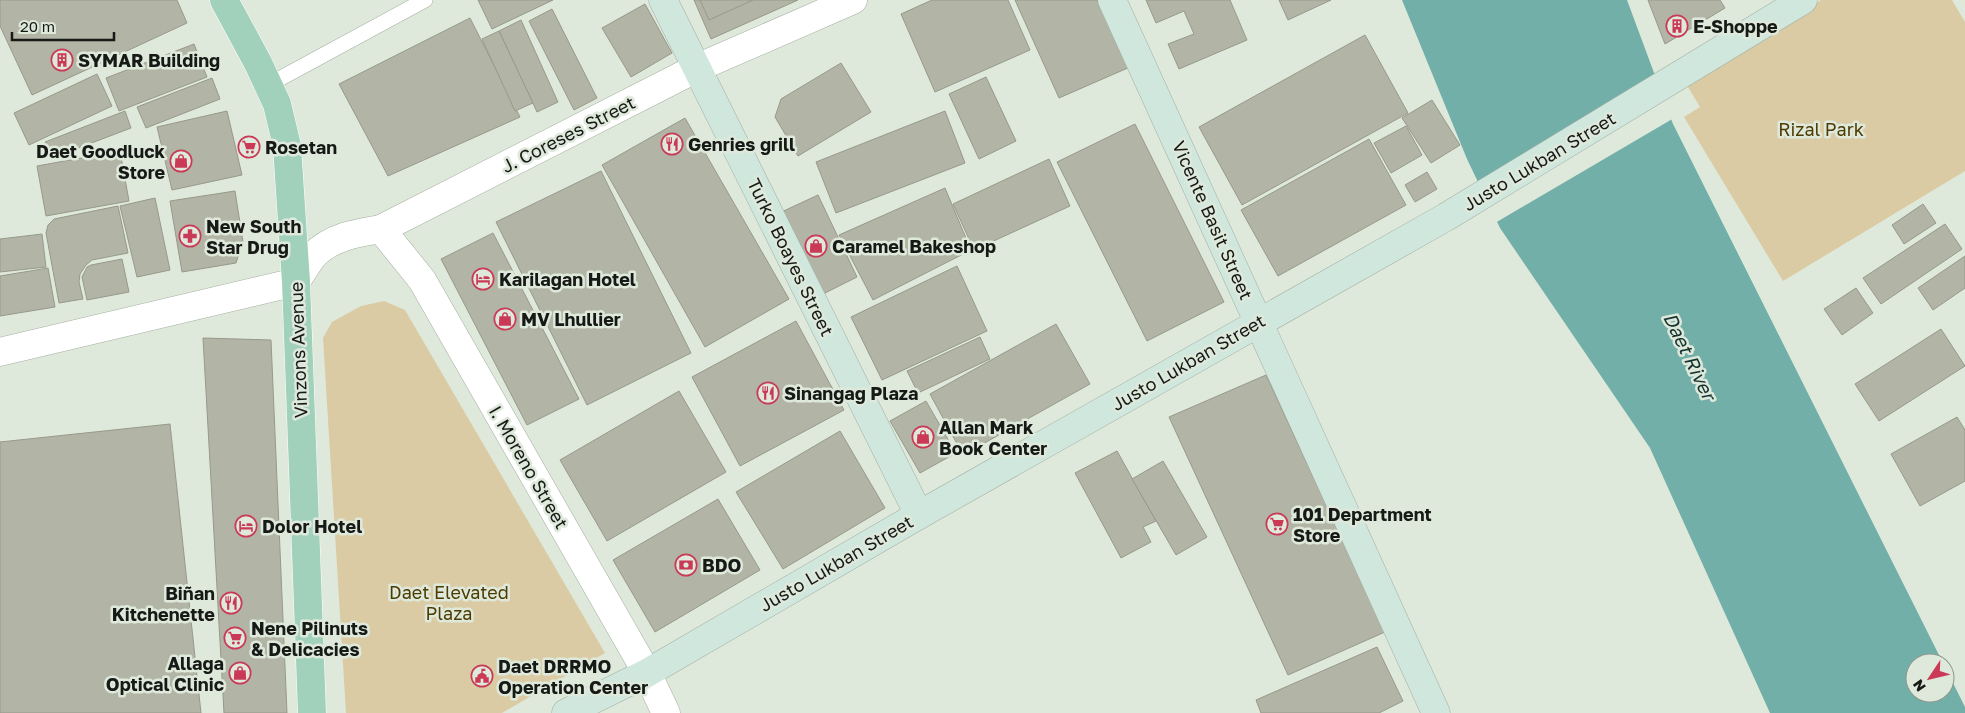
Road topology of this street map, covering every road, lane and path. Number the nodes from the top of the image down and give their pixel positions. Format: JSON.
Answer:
{"nodes":[{"id":1,"x":224,"y":0,"type":"edge"},
{"id":2,"x":425,"y":0,"type":"edge"},
{"id":3,"x":664,"y":0,"type":"edge"},
{"id":4,"x":853,"y":0,"type":"edge"},
{"id":5,"x":1112,"y":0,"type":"edge"},
{"id":6,"x":1803,"y":0,"type":"edge"},
{"id":7,"x":697,"y":68,"type":"junction"},
{"id":8,"x":268,"y":85,"type":"junction"},
{"id":9,"x":381,"y":229,"type":"junction"},
{"id":10,"x":296,"y":282,"type":"junction"},
{"id":11,"x":1259,"y":322,"type":"junction"},
{"id":12,"x":0,"y":352,"type":"edge"},
{"id":13,"x":919,"y":515,"type":"junction"},
{"id":14,"x":648,"y":673,"type":"junction"},
{"id":15,"x":312,"y":713,"type":"edge"},
{"id":16,"x":566,"y":713,"type":"edge"},
{"id":17,"x":666,"y":713,"type":"edge"},
{"id":18,"x":1436,"y":713,"type":"edge"}],
"edges":[{"from":1,"to":8,"type":"main road","name":"Vinzons Avenue"},
{"from":2,"to":8,"type":"lane"},
{"from":3,"to":7,"type":"main road","name":"Turko Boayes Street"},
{"from":4,"to":7,"type":"street","name":"J. Coreses Street"},
{"from":5,"to":11,"type":"main road","name":"Vicente Basit Street"},
{"from":6,"to":11,"type":"main road","name":"Justo Lukban Street"},
{"from":7,"to":9,"type":"street","name":"J. Coreses Street"},
{"from":7,"to":13,"type":"main road","name":"Turko Boayes Street"},
{"from":8,"to":10,"type":"main road","name":"Vinzons Avenue"},
{"from":9,"to":10,"type":"street","name":"J. Coreses Street"},
{"from":9,"to":14,"type":"street","name":"I. Moreno Street"},
{"from":10,"to":12,"type":"street"},
{"from":10,"to":15,"type":"main road","name":"Vinzons Avenue"},
{"from":11,"to":13,"type":"main road","name":"Justo Lukban Street"},
{"from":11,"to":18,"type":"main road","name":"Vicente Basit Street"},
{"from":13,"to":14,"type":"main road","name":"Justo Lukban Street"},
{"from":14,"to":16,"type":"main road","name":"Justo Lukban Street"},
{"from":14,"to":17,"type":"street","name":"I. Moreno Street"}]}
